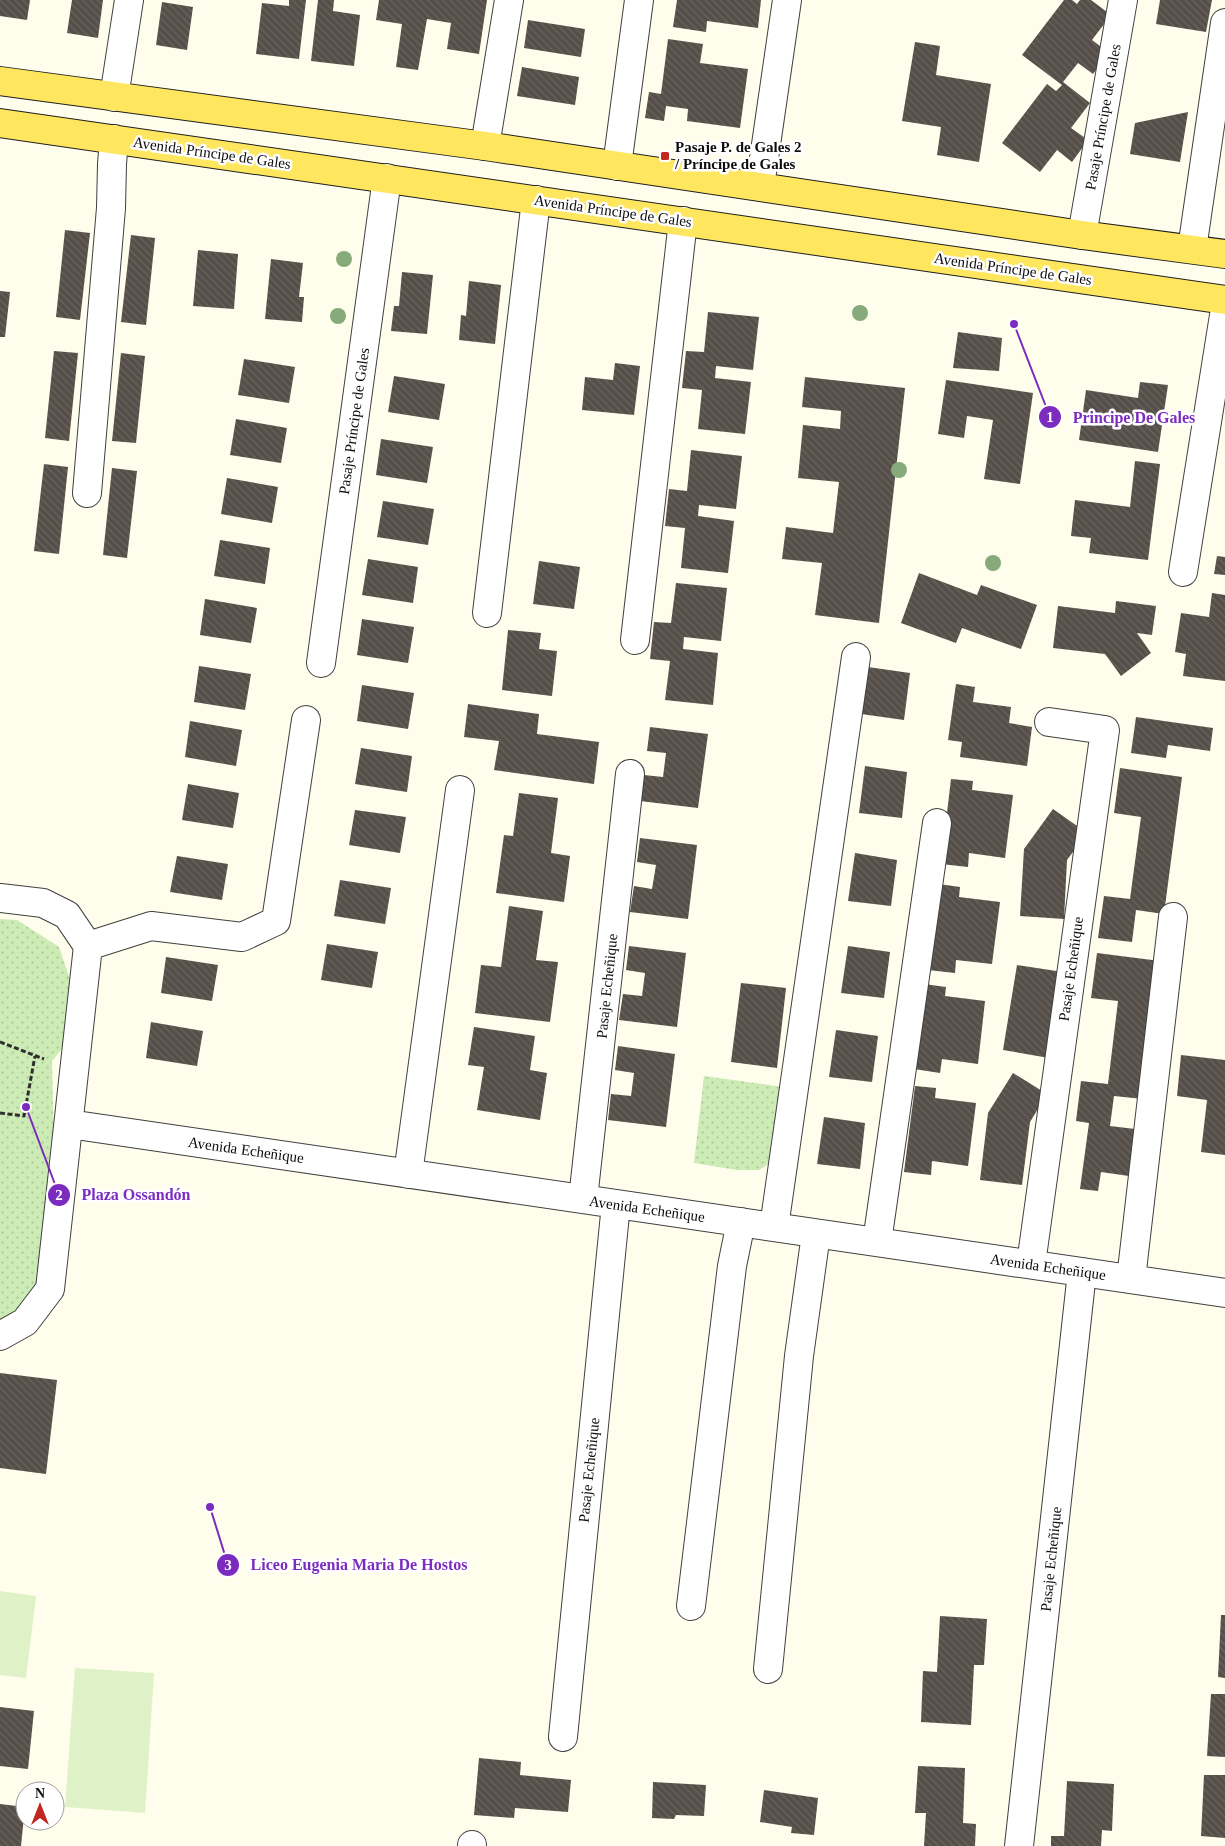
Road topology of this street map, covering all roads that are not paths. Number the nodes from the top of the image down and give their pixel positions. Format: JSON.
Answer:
{"nodes":[{"id":1,"x":129,"y":0,"type":"edge"},
{"id":2,"x":509,"y":0,"type":"edge"},
{"id":3,"x":639,"y":0,"type":"edge"},
{"id":4,"x":787,"y":0,"type":"edge"},
{"id":5,"x":1123,"y":0,"type":"edge"},
{"id":6,"x":1225,"y":23,"type":"edge"},
{"id":7,"x":0,"y":81,"type":"edge"},
{"id":8,"x":114,"y":97,"type":"junction"},
{"id":9,"x":0,"y":123,"type":"edge"},
{"id":10,"x":114,"y":139,"type":"junction"},
{"id":11,"x":484,"y":146,"type":"junction"},
{"id":12,"x":616,"y":166,"type":"junction"},
{"id":13,"x":387,"y":178,"type":"junction"},
{"id":14,"x":760,"y":186,"type":"junction"},
{"id":15,"x":536,"y":200,"type":"junction"},
{"id":16,"x":684,"y":221,"type":"junction"},
{"id":17,"x":1082,"y":235,"type":"junction"},
{"id":18,"x":1192,"y":249,"type":"junction"},
{"id":19,"x":1225,"y":254,"type":"edge"},
{"id":20,"x":1225,"y":300,"type":"edge"},
{"id":21,"x":1225,"y":309,"type":"edge"},
{"id":22,"x":87,"y":493,"type":"dead end"},
{"id":23,"x":1183,"y":572,"type":"dead end"},
{"id":24,"x":487,"y":613,"type":"dead end"},
{"id":25,"x":635,"y":640,"type":"dead end"},
{"id":26,"x":856,"y":657,"type":"dead end"},
{"id":27,"x":321,"y":663,"type":"dead end"},
{"id":28,"x":306,"y":720,"type":"dead end"},
{"id":29,"x":1049,"y":722,"type":"dead end"},
{"id":30,"x":630,"y":774,"type":"dead end"},
{"id":31,"x":460,"y":790,"type":"dead end"},
{"id":32,"x":937,"y":823,"type":"dead end"},
{"id":33,"x":0,"y":898,"type":"edge"},
{"id":34,"x":1173,"y":918,"type":"dead end"},
{"id":35,"x":88,"y":946,"type":"junction"},
{"id":36,"x":69,"y":1124,"type":"junction"},
{"id":37,"x":408,"y":1174,"type":"junction"},
{"id":38,"x":583,"y":1199,"type":"junction"},
{"id":39,"x":616,"y":1204,"type":"junction"},
{"id":40,"x":740,"y":1222,"type":"junction"},
{"id":41,"x":774,"y":1227,"type":"junction"},
{"id":42,"x":816,"y":1234,"type":"junction"},
{"id":43,"x":877,"y":1242,"type":"junction"},
{"id":44,"x":1031,"y":1264,"type":"junction"},
{"id":45,"x":1082,"y":1272,"type":"junction"},
{"id":46,"x":1131,"y":1279,"type":"junction"},
{"id":47,"x":1225,"y":1292,"type":"edge"},
{"id":48,"x":0,"y":1336,"type":"edge"},
{"id":49,"x":690,"y":1606,"type":"dead end"},
{"id":50,"x":768,"y":1669,"type":"dead end"},
{"id":51,"x":563,"y":1737,"type":"dead end"},
{"id":52,"x":1020,"y":1846,"type":"edge"}],
"edges":[{"from":1,"to":8,"type":"street"},
{"from":2,"to":11,"type":"street"},
{"from":3,"to":12,"type":"street"},
{"from":4,"to":14,"type":"street"},
{"from":5,"to":17,"type":"street","name":"Pasaje Príncipe de Gales"},
{"from":6,"to":18,"type":"street"},
{"from":7,"to":8,"type":"main road"},
{"from":8,"to":11,"type":"main road"},
{"from":9,"to":10,"type":"main road","name":"Avenida Príncipe de Gales"},
{"from":10,"to":13,"type":"main road","name":"Avenida Príncipe de Gales"},
{"from":10,"to":22,"type":"street"},
{"from":11,"to":12,"type":"main road"},
{"from":12,"to":14,"type":"main road"},
{"from":13,"to":15,"type":"main road","name":"Avenida Príncipe de Gales"},
{"from":13,"to":27,"type":"street","name":"Pasaje Príncipe de Gales"},
{"from":14,"to":17,"type":"main road"},
{"from":15,"to":16,"type":"main road","name":"Avenida Príncipe de Gales"},
{"from":15,"to":24,"type":"street"},
{"from":16,"to":20,"type":"main road","name":"Avenida Príncipe de Gales"},
{"from":16,"to":25,"type":"street"},
{"from":17,"to":18,"type":"main road"},
{"from":18,"to":19,"type":"main road"},
{"from":21,"to":23,"type":"street"},
{"from":26,"to":41,"type":"street"},
{"from":28,"to":35,"type":"street"},
{"from":29,"to":44,"type":"street","name":"Pasaje Echeñique"},
{"from":30,"to":38,"type":"street","name":"Pasaje Echeñique"},
{"from":31,"to":37,"type":"street"},
{"from":32,"to":43,"type":"street"},
{"from":33,"to":35,"type":"street"},
{"from":34,"to":46,"type":"street"},
{"from":35,"to":36,"type":"street"},
{"from":36,"to":37,"type":"street","name":"Avenida Echeñique"},
{"from":36,"to":48,"type":"street"},
{"from":37,"to":38,"type":"street","name":"Avenida Echeñique"},
{"from":38,"to":39,"type":"street","name":"Avenida Echeñique"},
{"from":39,"to":40,"type":"street","name":"Avenida Echeñique"},
{"from":39,"to":51,"type":"street","name":"Pasaje Echeñique"},
{"from":40,"to":41,"type":"street","name":"Avenida Echeñique"},
{"from":40,"to":49,"type":"street"},
{"from":41,"to":42,"type":"street","name":"Avenida Echeñique"},
{"from":42,"to":43,"type":"street","name":"Avenida Echeñique"},
{"from":42,"to":50,"type":"street"},
{"from":43,"to":44,"type":"street","name":"Avenida Echeñique"},
{"from":44,"to":45,"type":"street","name":"Avenida Echeñique"},
{"from":45,"to":46,"type":"street","name":"Avenida Echeñique"},
{"from":45,"to":52,"type":"street","name":"Pasaje Echeñique"},
{"from":46,"to":47,"type":"street","name":"Avenida Echeñique"}]}
